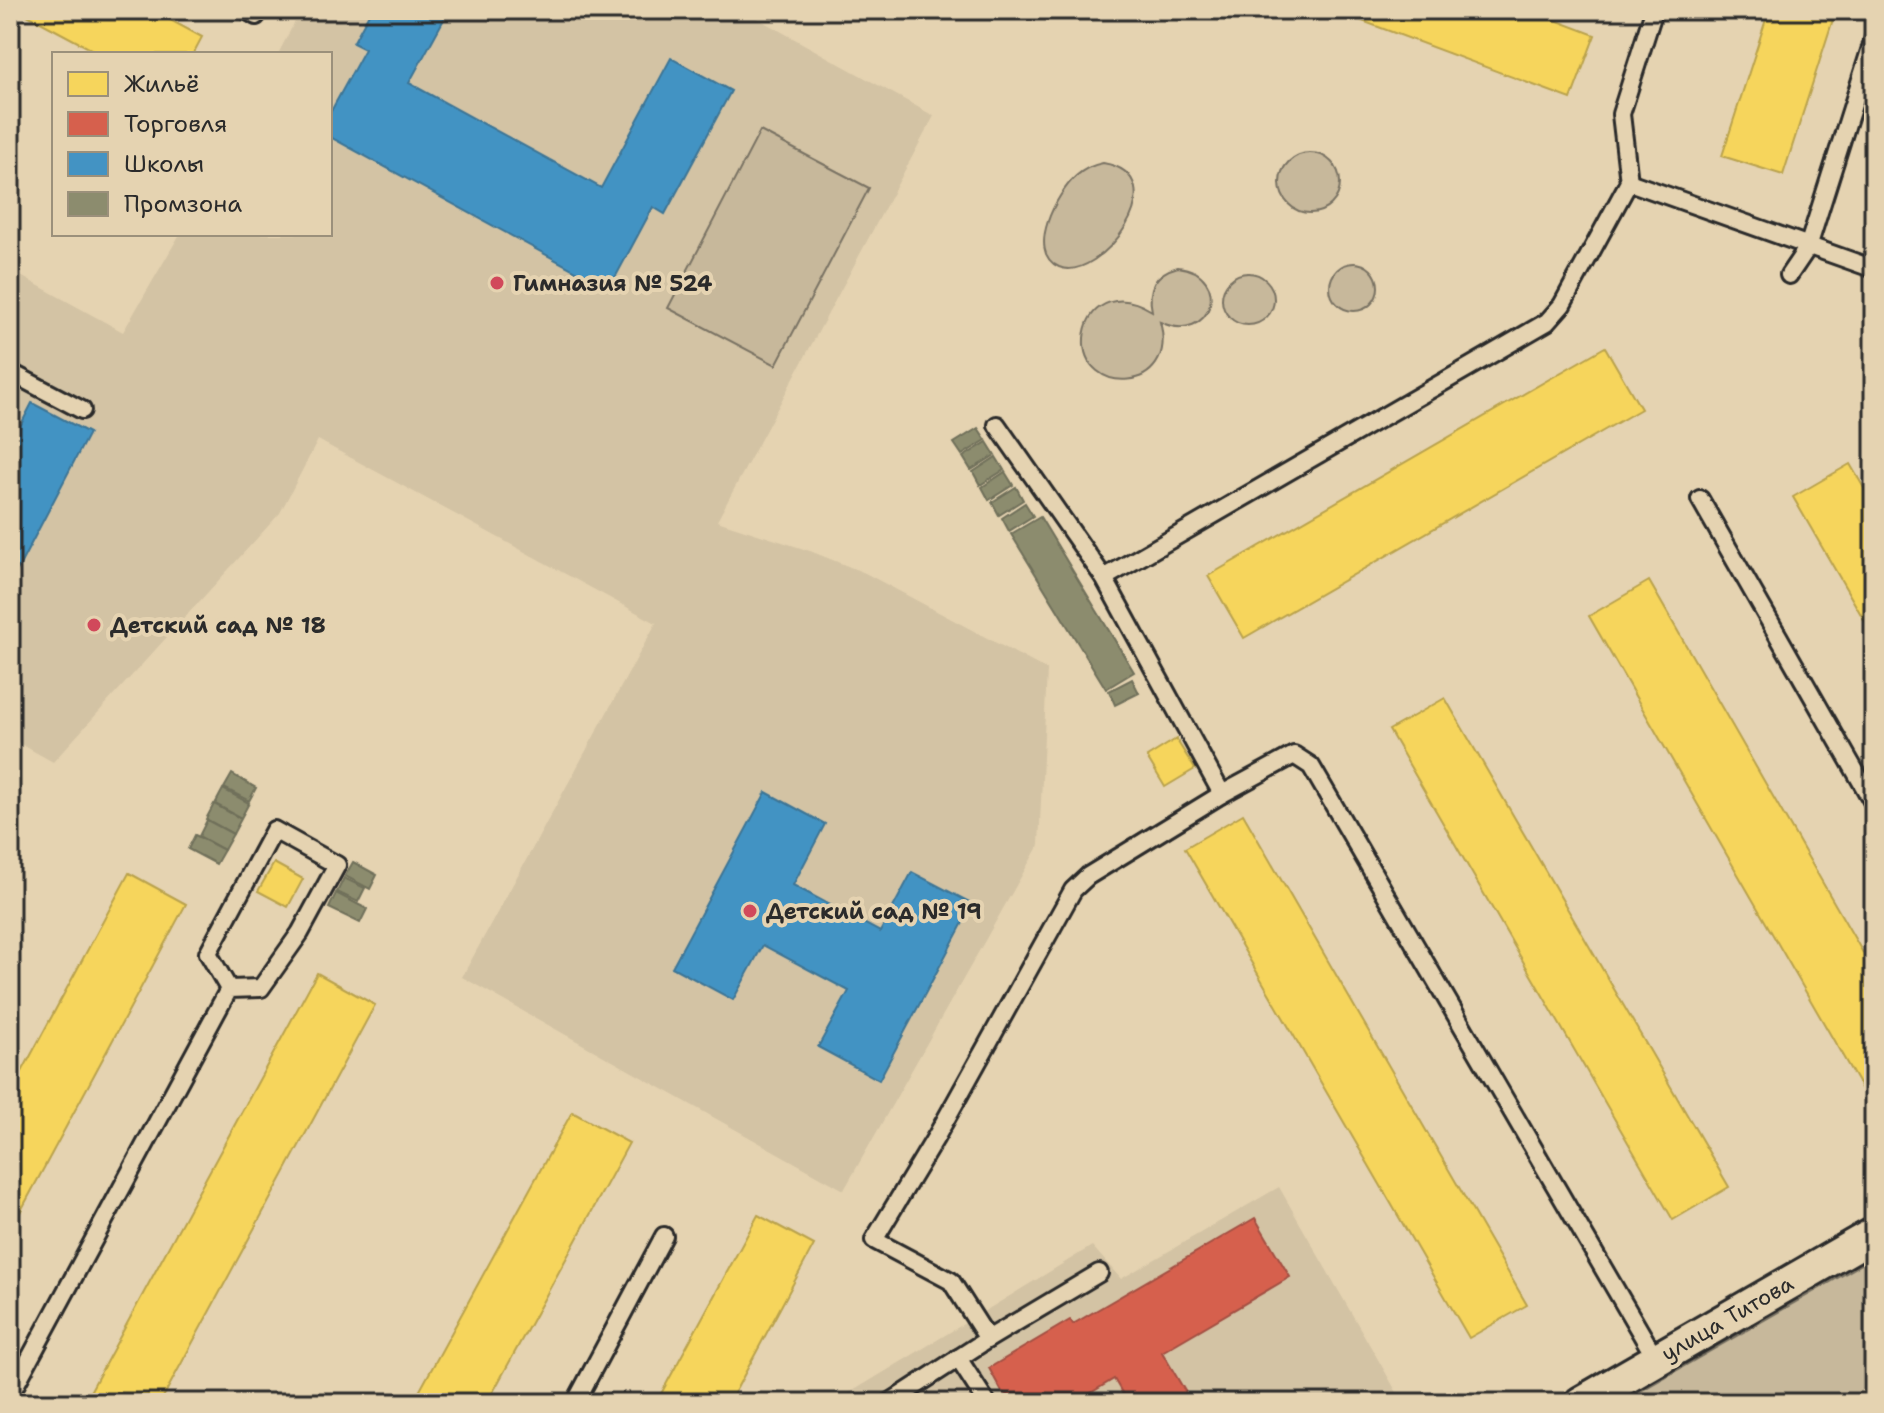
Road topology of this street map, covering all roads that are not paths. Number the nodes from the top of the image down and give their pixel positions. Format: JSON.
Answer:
{"nodes":[{"id":1,"x":1654,"y":10,"type":"edge"},
{"id":2,"x":1874,"y":38,"type":"edge"},
{"id":3,"x":1629,"y":182,"type":"junction"},
{"id":4,"x":1808,"y":247,"type":"junction"},
{"id":5,"x":1874,"y":269,"type":"edge"},
{"id":6,"x":1789,"y":275,"type":"dead end"},
{"id":7,"x":10,"y":372,"type":"edge"},
{"id":8,"x":82,"y":410,"type":"dead end"},
{"id":9,"x":997,"y":425,"type":"dead end"},
{"id":10,"x":1700,"y":499,"type":"dead end"},
{"id":11,"x":1104,"y":578,"type":"junction"},
{"id":12,"x":1222,"y":794,"type":"junction"},
{"id":13,"x":1874,"y":804,"type":"edge"},
{"id":14,"x":229,"y":989,"type":"junction"},
{"id":15,"x":1874,"y":1234,"type":"edge"},
{"id":16,"x":664,"y":1236,"type":"dead end"},
{"id":17,"x":1099,"y":1273,"type":"dead end"},
{"id":18,"x":988,"y":1339,"type":"junction"},
{"id":19,"x":958,"y":1358,"type":"junction"},
{"id":20,"x":1656,"y":1359,"type":"junction"},
{"id":21,"x":10,"y":1395,"type":"edge"},
{"id":22,"x":575,"y":1403,"type":"edge"},
{"id":23,"x":889,"y":1403,"type":"edge"},
{"id":24,"x":987,"y":1403,"type":"edge"},
{"id":25,"x":1581,"y":1403,"type":"edge"}],
"edges":[{"from":1,"to":3,"type":"lane"},
{"from":2,"to":4,"type":"lane"},
{"from":3,"to":4,"type":"lane"},
{"from":3,"to":11,"type":"lane"},
{"from":4,"to":5,"type":"lane"},
{"from":4,"to":6,"type":"lane"},
{"from":7,"to":8,"type":"lane"},
{"from":9,"to":11,"type":"lane"},
{"from":10,"to":13,"type":"lane"},
{"from":11,"to":12,"type":"lane"},
{"from":12,"to":18,"type":"lane"},
{"from":12,"to":20,"type":"lane"},
{"from":14,"to":14,"type":"lane"},
{"from":14,"to":21,"type":"lane"},
{"from":15,"to":20,"type":"street","name":"улица Титова"},
{"from":16,"to":22,"type":"lane"},
{"from":17,"to":18,"type":"lane"},
{"from":18,"to":19,"type":"lane"},
{"from":19,"to":23,"type":"lane"},
{"from":19,"to":24,"type":"lane"},
{"from":20,"to":25,"type":"street","name":"улица Титова"}]}
